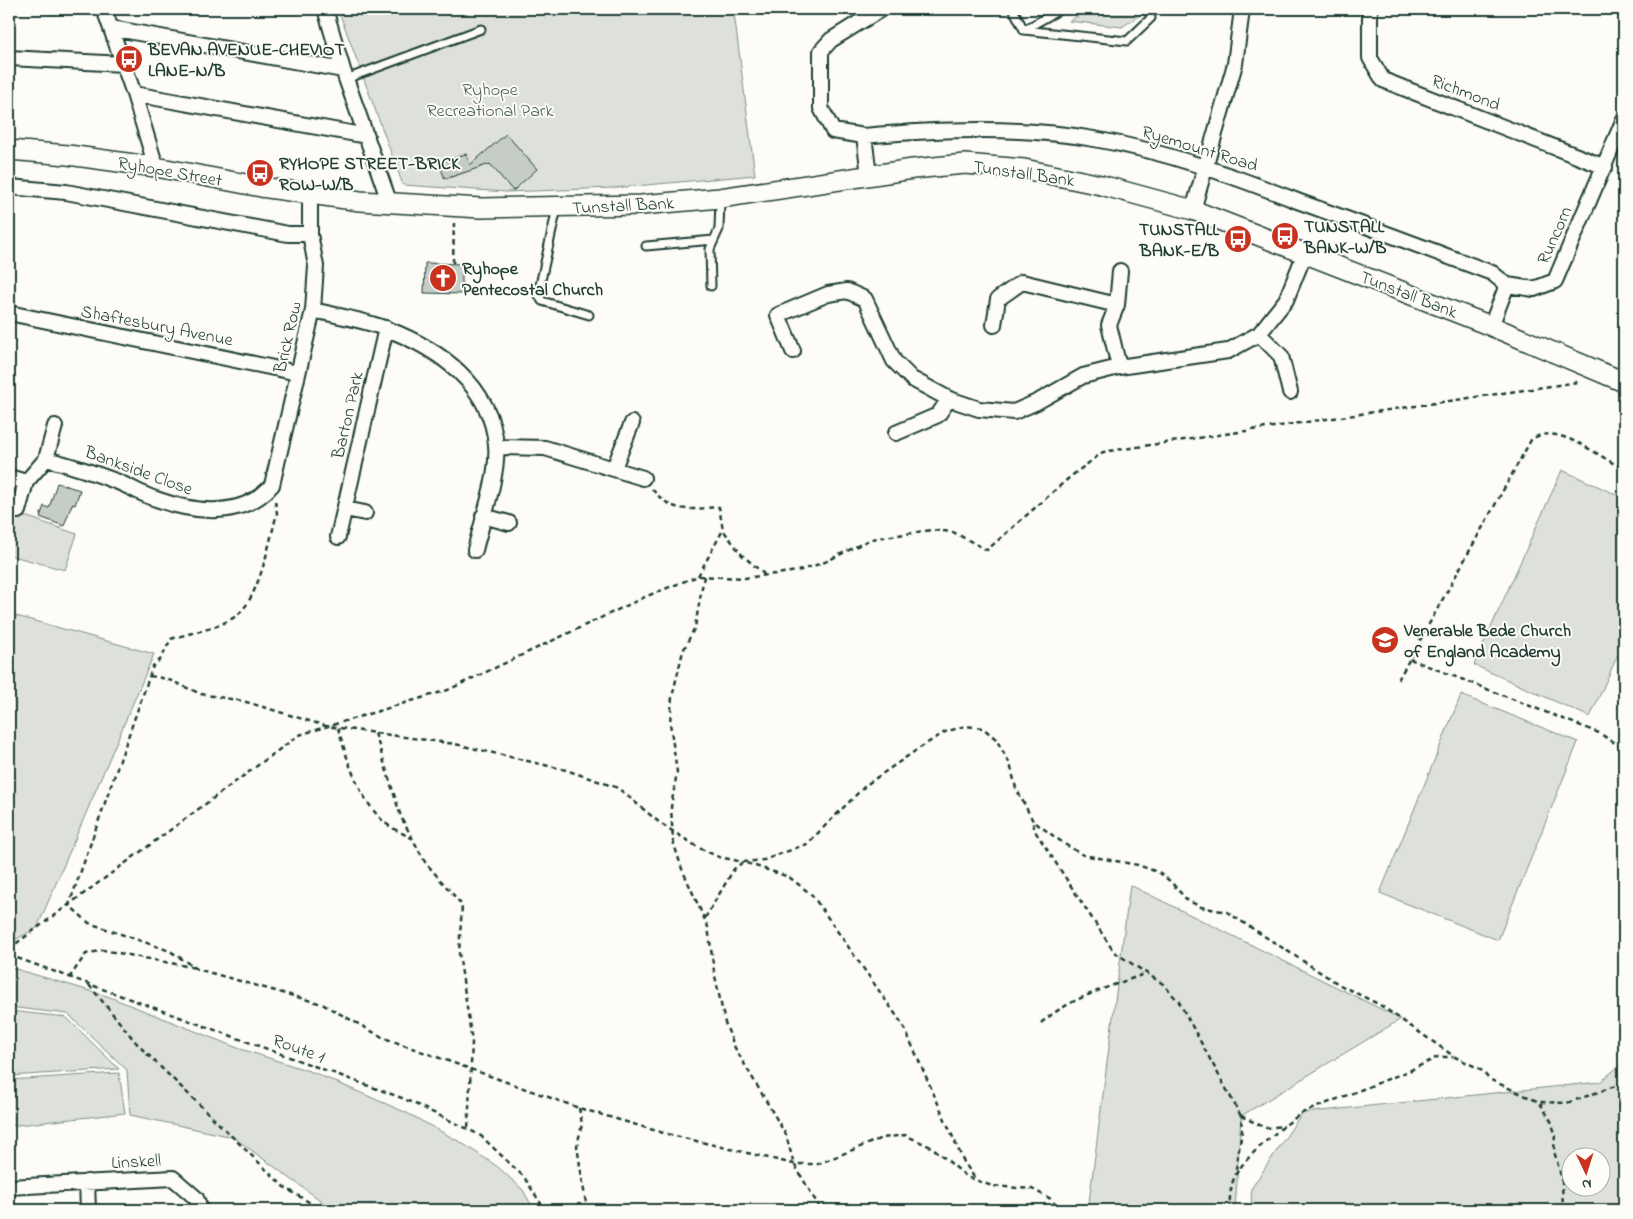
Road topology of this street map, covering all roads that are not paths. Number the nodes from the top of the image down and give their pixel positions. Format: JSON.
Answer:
{"nodes":[{"id":1,"x":104,"y":9,"type":"edge"},
{"id":2,"x":325,"y":9,"type":"edge"},
{"id":3,"x":881,"y":9,"type":"edge"},
{"id":4,"x":1013,"y":9,"type":"edge"},
{"id":5,"x":1061,"y":9,"type":"edge"},
{"id":6,"x":1148,"y":9,"type":"edge"},
{"id":7,"x":1242,"y":9,"type":"edge"},
{"id":8,"x":1370,"y":9,"type":"edge"},
{"id":9,"x":111,"y":28,"type":"junction"},
{"id":10,"x":481,"y":29,"type":"dead end"},
{"id":11,"x":1024,"y":30,"type":"junction"},
{"id":12,"x":9,"y":58,"type":"edge"},
{"id":13,"x":124,"y":64,"type":"junction"},
{"id":14,"x":345,"y":74,"type":"junction"},
{"id":15,"x":134,"y":94,"type":"junction"},
{"id":16,"x":1624,"y":119,"type":"edge"},
{"id":17,"x":367,"y":136,"type":"junction"},
{"id":18,"x":864,"y":136,"type":"junction"},
{"id":19,"x":9,"y":150,"type":"edge"},
{"id":20,"x":1205,"y":166,"type":"junction"},
{"id":21,"x":156,"y":167,"type":"junction"},
{"id":22,"x":1605,"y":167,"type":"junction"},
{"id":23,"x":869,"y":174,"type":"junction"},
{"id":24,"x":9,"y":187,"type":"edge"},
{"id":25,"x":310,"y":195,"type":"junction"},
{"id":26,"x":720,"y":198,"type":"junction"},
{"id":27,"x":390,"y":204,"type":"junction"},
{"id":28,"x":557,"y":208,"type":"junction"},
{"id":29,"x":1193,"y":210,"type":"junction"},
{"id":30,"x":310,"y":234,"type":"junction"},
{"id":31,"x":714,"y":240,"type":"junction"},
{"id":32,"x":646,"y":246,"type":"dead end"},
{"id":33,"x":1305,"y":253,"type":"junction"},
{"id":34,"x":1120,"y":271,"type":"dead end"},
{"id":35,"x":1508,"y":285,"type":"junction"},
{"id":36,"x":711,"y":286,"type":"dead end"},
{"id":37,"x":1118,"y":305,"type":"junction"},
{"id":38,"x":313,"y":310,"type":"junction"},
{"id":39,"x":9,"y":313,"type":"edge"},
{"id":40,"x":590,"y":315,"type":"dead end"},
{"id":41,"x":994,"y":325,"type":"dead end"},
{"id":42,"x":1491,"y":326,"type":"junction"},
{"id":43,"x":386,"y":328,"type":"junction"},
{"id":44,"x":1259,"y":334,"type":"junction"},
{"id":45,"x":792,"y":351,"type":"dead end"},
{"id":46,"x":1119,"y":367,"type":"junction"},
{"id":47,"x":298,"y":373,"type":"junction"},
{"id":48,"x":1624,"y":382,"type":"edge"},
{"id":49,"x":1290,"y":392,"type":"dead end"},
{"id":50,"x":949,"y":399,"type":"junction"},
{"id":51,"x":632,"y":423,"type":"dead end"},
{"id":52,"x":55,"y":426,"type":"dead end"},
{"id":53,"x":896,"y":433,"type":"dead end"},
{"id":54,"x":496,"y":447,"type":"junction"},
{"id":55,"x":46,"y":458,"type":"junction"},
{"id":56,"x":614,"y":468,"type":"junction"},
{"id":57,"x":9,"y":477,"type":"edge"},
{"id":58,"x":643,"y":478,"type":"road end"},
{"id":59,"x":26,"y":482,"type":"junction"},
{"id":60,"x":272,"y":485,"type":"joint"},
{"id":61,"x":345,"y":509,"type":"junction"},
{"id":62,"x":18,"y":511,"type":"dead end"},
{"id":63,"x":365,"y":513,"type":"dead end"},
{"id":64,"x":483,"y":516,"type":"junction"},
{"id":65,"x":509,"y":522,"type":"dead end"},
{"id":66,"x":338,"y":537,"type":"dead end"},
{"id":67,"x":476,"y":550,"type":"dead end"},
{"id":68,"x":87,"y":1182,"type":"junction"},
{"id":69,"x":9,"y":1187,"type":"edge"},
{"id":70,"x":88,"y":1210,"type":"edge"},
{"id":71,"x":201,"y":1210,"type":"edge"}],
"edges":[{"from":1,"to":9,"type":"street"},
{"from":2,"to":14,"type":"street"},
{"from":3,"to":18,"type":"street","name":"Ryemount Road"},
{"from":4,"to":11,"type":"lane"},
{"from":5,"to":11,"type":"lane"},
{"from":6,"to":11,"type":"lane"},
{"from":7,"to":20,"type":"street"},
{"from":8,"to":22,"type":"street","name":"Richmond"},
{"from":9,"to":13,"type":"street"},
{"from":9,"to":14,"type":"street"},
{"from":10,"to":14,"type":"lane"},
{"from":12,"to":13,"type":"street"},
{"from":13,"to":15,"type":"street"},
{"from":14,"to":17,"type":"street"},
{"from":15,"to":17,"type":"street"},
{"from":15,"to":21,"type":"street"},
{"from":16,"to":22,"type":"street","name":"Runcorn"},
{"from":17,"to":27,"type":"street"},
{"from":18,"to":20,"type":"street","name":"Ryemount Road"},
{"from":18,"to":23,"type":"street"},
{"from":19,"to":21,"type":"main road","name":"Ryhope Street"},
{"from":20,"to":29,"type":"street"},
{"from":20,"to":35,"type":"street","name":"Ryemount Road"},
{"from":21,"to":25,"type":"main road","name":"Ryhope Street"},
{"from":22,"to":35,"type":"street","name":"Runcorn"},
{"from":23,"to":26,"type":"main road","name":"Tunstall Bank"},
{"from":23,"to":29,"type":"main road","name":"Tunstall Bank"},
{"from":24,"to":30,"type":"street"},
{"from":25,"to":27,"type":"main road","name":"Ryhope Street"},
{"from":25,"to":30,"type":"street","name":"Brick Row"},
{"from":26,"to":28,"type":"main road","name":"Tunstall Bank"},
{"from":26,"to":31,"type":"lane"},
{"from":27,"to":28,"type":"main road","name":"Tunstall Bank"},
{"from":28,"to":40,"type":"lane"},
{"from":29,"to":33,"type":"main road","name":"Tunstall Bank"},
{"from":30,"to":38,"type":"street","name":"Brick Row"},
{"from":31,"to":32,"type":"lane"},
{"from":31,"to":36,"type":"lane"},
{"from":33,"to":42,"type":"main road","name":"Tunstall Bank"},
{"from":33,"to":44,"type":"street"},
{"from":34,"to":37,"type":"street"},
{"from":35,"to":42,"type":"street"},
{"from":37,"to":41,"type":"street"},
{"from":37,"to":46,"type":"street"},
{"from":38,"to":43,"type":"street"},
{"from":38,"to":47,"type":"street","name":"Brick Row"},
{"from":39,"to":47,"type":"street","name":"Shaftesbury Avenue"},
{"from":42,"to":48,"type":"main road","name":"Tunstall Bank"},
{"from":43,"to":54,"type":"street"},
{"from":43,"to":61,"type":"street","name":"Barton Park"},
{"from":44,"to":46,"type":"street"},
{"from":44,"to":49,"type":"street"},
{"from":45,"to":50,"type":"street"},
{"from":46,"to":50,"type":"street"},
{"from":47,"to":60,"type":"street","name":"Brick Row"},
{"from":50,"to":53,"type":"street"},
{"from":51,"to":56,"type":"street"},
{"from":52,"to":55,"type":"street"},
{"from":54,"to":56,"type":"street"},
{"from":54,"to":64,"type":"street"},
{"from":55,"to":59,"type":"street"},
{"from":55,"to":60,"type":"street","name":"Bankside Close"},
{"from":56,"to":58,"type":"street"},
{"from":57,"to":59,"type":"street"},
{"from":59,"to":62,"type":"street"},
{"from":61,"to":63,"type":"street"},
{"from":61,"to":66,"type":"street","name":"Barton Park"},
{"from":64,"to":65,"type":"street"},
{"from":64,"to":67,"type":"street"},
{"from":68,"to":69,"type":"street","name":"Linskell"},
{"from":68,"to":70,"type":"street"},
{"from":68,"to":71,"type":"street","name":"Linskell"}]}
